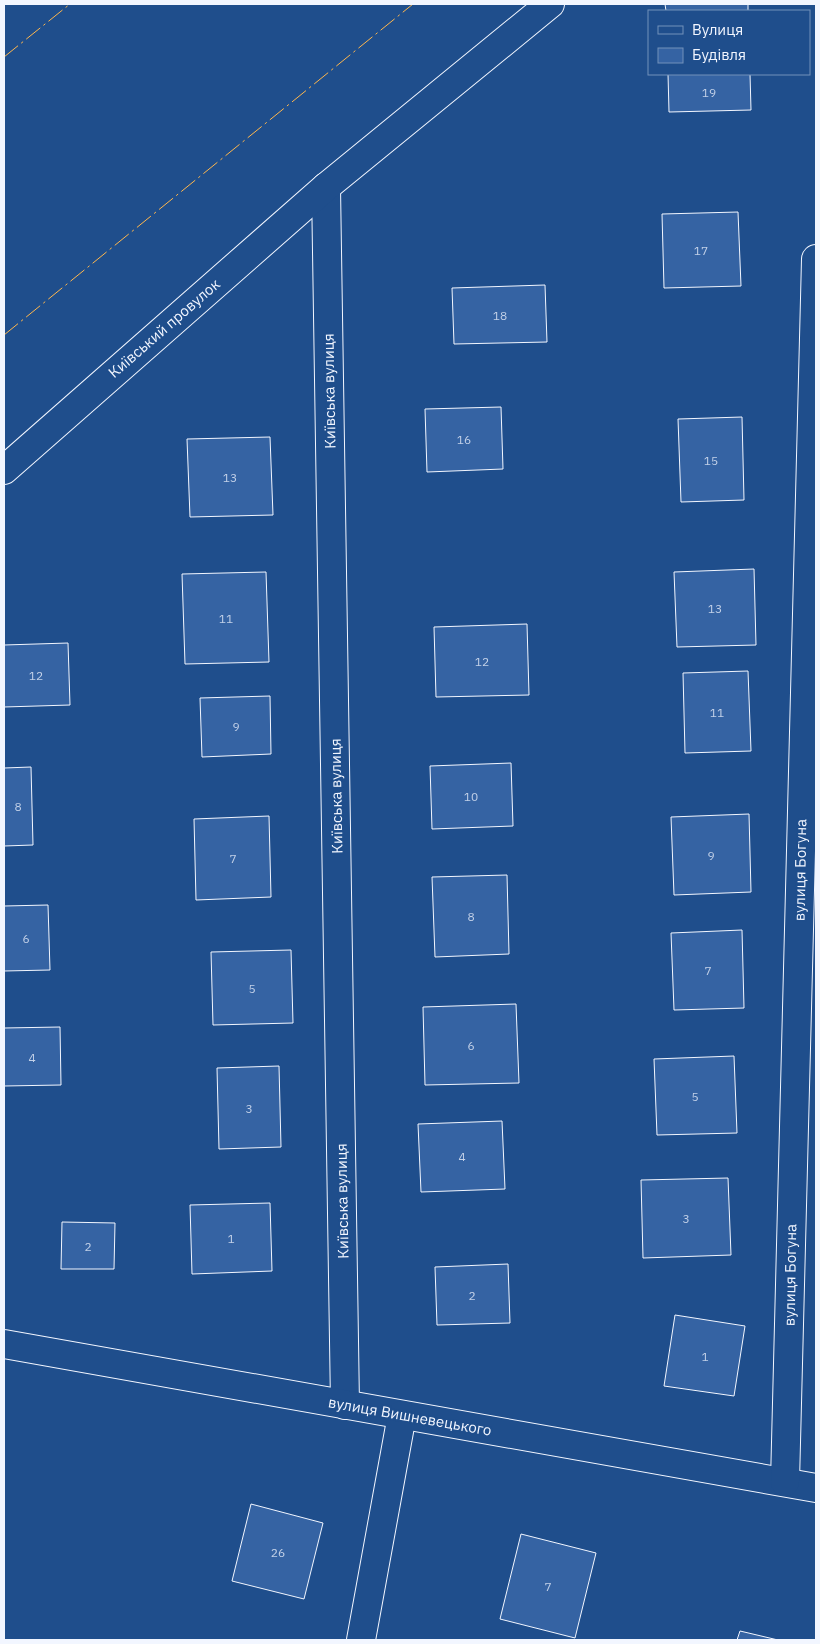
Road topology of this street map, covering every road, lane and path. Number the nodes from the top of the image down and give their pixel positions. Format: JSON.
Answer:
{"nodes":[{"id":1,"x":550,"y":4,"type":"edge"},
{"id":2,"x":326,"y":187,"type":"junction"},
{"id":3,"x":816,"y":259,"type":"edge"},
{"id":4,"x":4,"y":470,"type":"edge"},
{"id":5,"x":4,"y":1344,"type":"edge"},
{"id":6,"x":345,"y":1405,"type":"junction"},
{"id":7,"x":402,"y":1415,"type":"junction"},
{"id":8,"x":785,"y":1482,"type":"junction"},
{"id":9,"x":816,"y":1488,"type":"edge"},
{"id":10,"x":361,"y":1640,"type":"edge"}],
"edges":[{"from":1,"to":2,"type":"street","name":"Київський провулок"},
{"from":2,"to":4,"type":"street","name":"Київський провулок"},
{"from":2,"to":6,"type":"street","name":"Київська вулиця"},
{"from":3,"to":8,"type":"street","name":"вулиця Богуна"},
{"from":5,"to":6,"type":"street","name":"вулиця Вишневецького"},
{"from":6,"to":7,"type":"street","name":"вулиця Вишневецького"},
{"from":7,"to":8,"type":"street","name":"вулиця Вишневецького"},
{"from":7,"to":10,"type":"street"},
{"from":8,"to":9,"type":"street","name":"вулиця Вишневецького"}]}
